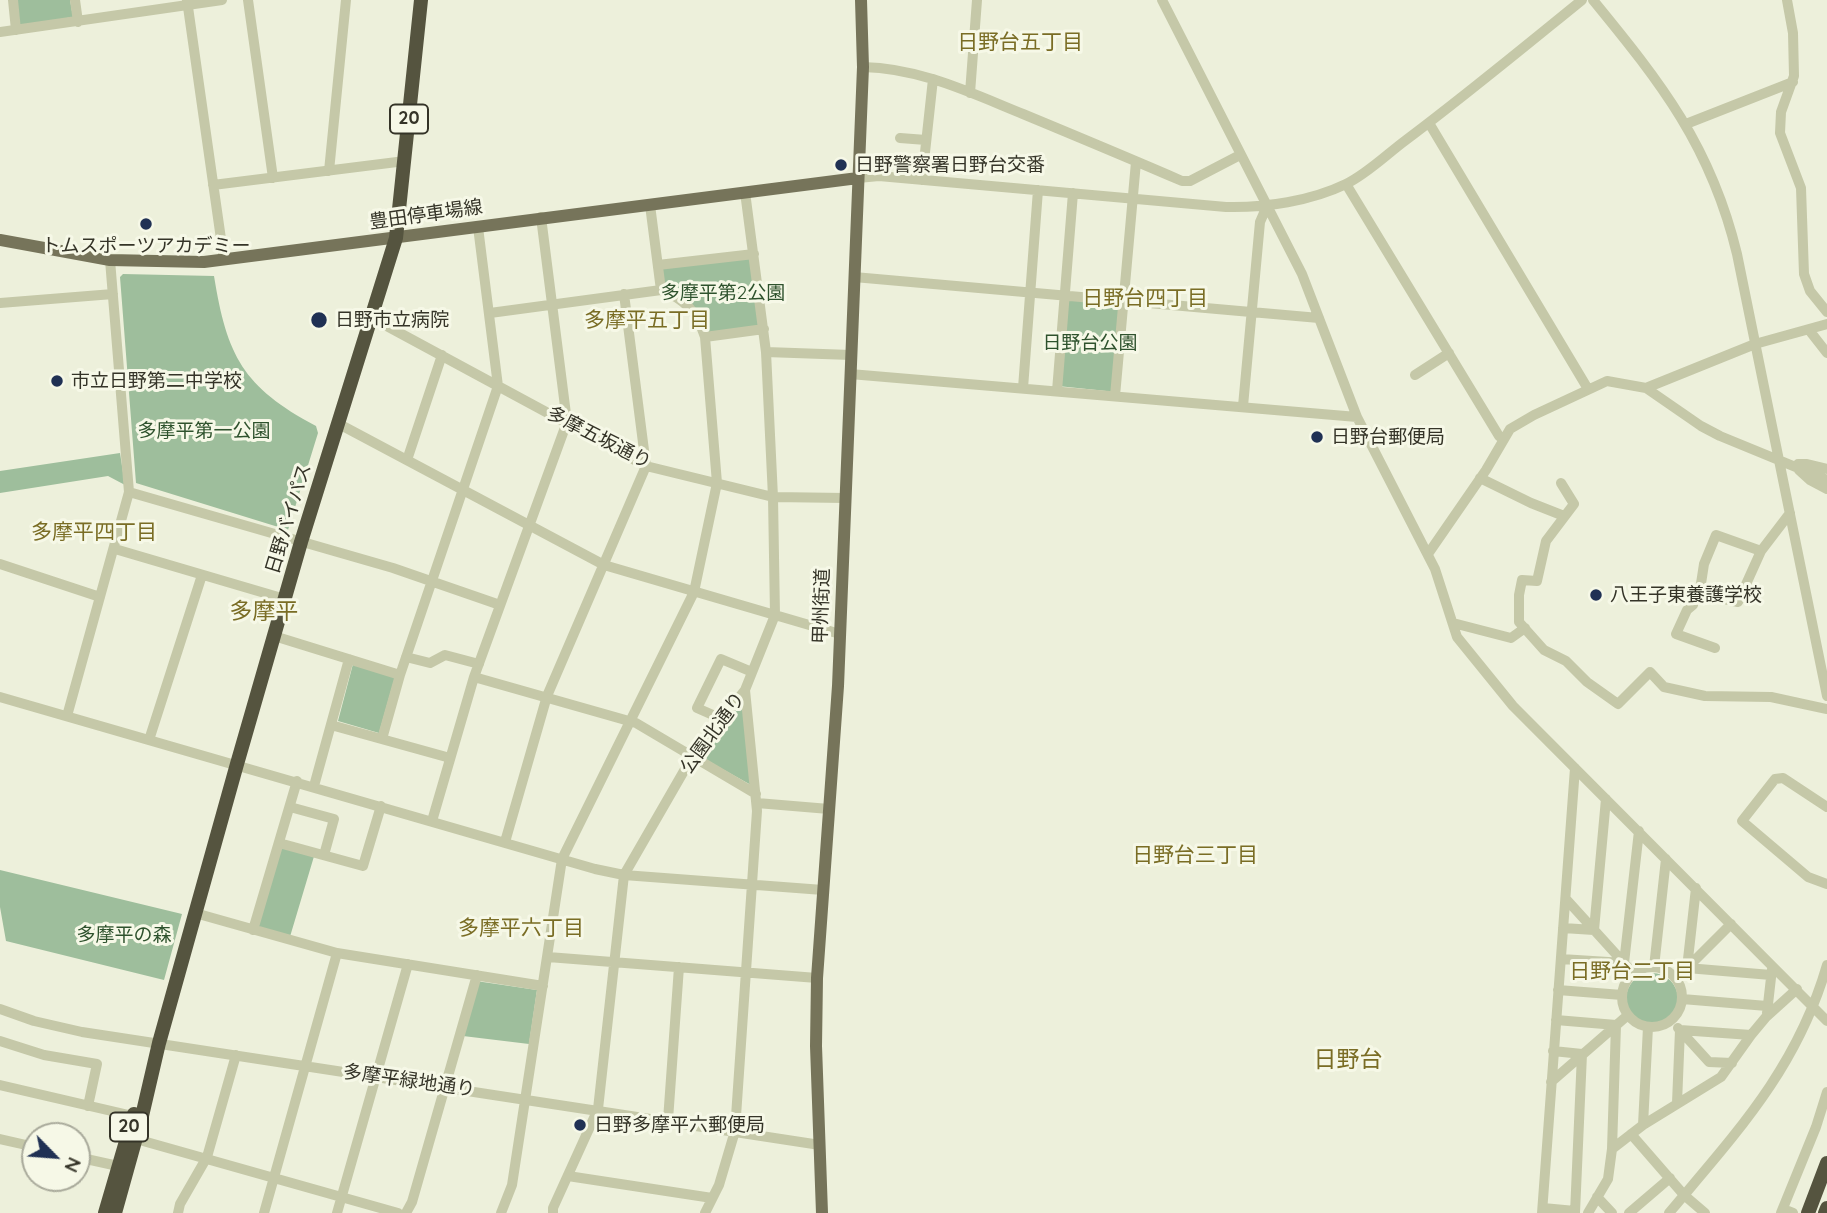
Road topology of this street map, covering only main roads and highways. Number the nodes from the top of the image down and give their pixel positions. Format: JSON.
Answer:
{"nodes":[{"id":1,"x":421,"y":0,"type":"edge"},
{"id":2,"x":861,"y":0,"type":"edge"},
{"id":3,"x":858,"y":178,"type":"junction"},
{"id":4,"x":396,"y":238,"type":"junction"},
{"id":5,"x":0,"y":240,"type":"edge"},
{"id":6,"x":159,"y":1043,"type":"junction"},
{"id":7,"x":1827,"y":1163,"type":"edge"},
{"id":8,"x":1827,"y":1208,"type":"edge"},
{"id":9,"x":105,"y":1213,"type":"edge"},
{"id":10,"x":115,"y":1213,"type":"edge"},
{"id":11,"x":822,"y":1213,"type":"edge"},
{"id":12,"x":1808,"y":1213,"type":"edge"},
{"id":13,"x":1825,"y":1213,"type":"edge"}],
"edges":[{"from":1,"to":4,"type":"highway","name":"日野バイパス","number":"20"},
{"from":2,"to":3,"type":"main road","name":"甲州街道"},
{"from":3,"to":4,"type":"main road","name":"豊田停車場線"},
{"from":3,"to":11,"type":"main road","name":"甲州街道"},
{"from":4,"to":5,"type":"main road","name":"豊田停車場線"},
{"from":4,"to":6,"type":"highway","name":"日野バイパス","number":"20"},
{"from":6,"to":9,"type":"highway","name":"日野バイパス","number":"20"},
{"from":6,"to":10,"type":"highway","name":"日野バイパス","number":"20"},
{"from":7,"to":12,"type":"highway"},
{"from":8,"to":13,"type":"highway"}]}
